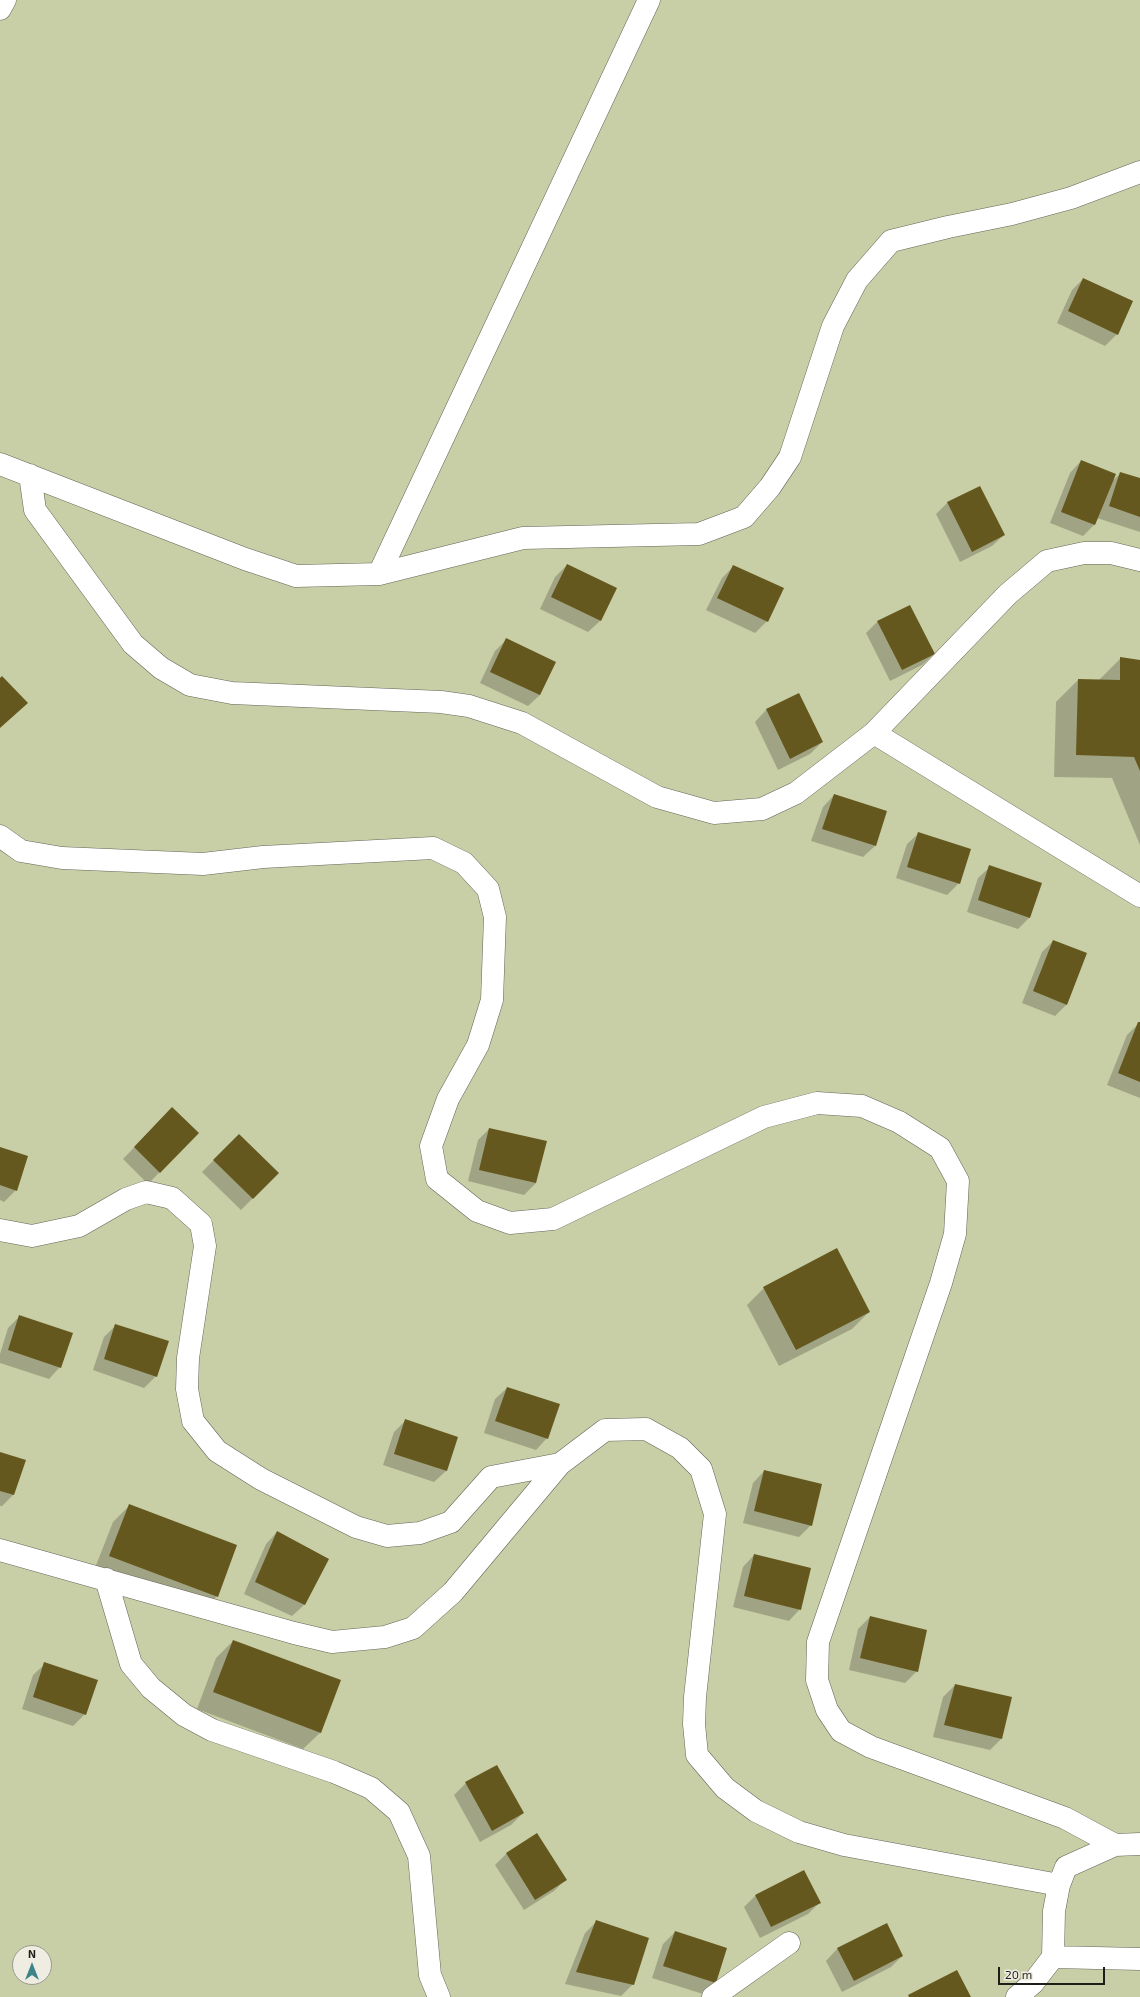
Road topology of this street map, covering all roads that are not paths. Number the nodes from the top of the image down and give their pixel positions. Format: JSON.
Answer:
{"nodes":[{"id":1,"x":5,"y":0,"type":"edge"},
{"id":2,"x":649,"y":0,"type":"edge"},
{"id":3,"x":0,"y":9,"type":"edge"},
{"id":4,"x":1140,"y":172,"type":"edge"},
{"id":5,"x":0,"y":464,"type":"edge"},
{"id":6,"x":30,"y":475,"type":"junction"},
{"id":7,"x":1140,"y":560,"type":"edge"},
{"id":8,"x":379,"y":574,"type":"junction"},
{"id":9,"x":874,"y":733,"type":"junction"},
{"id":10,"x":0,"y":836,"type":"edge"},
{"id":11,"x":1140,"y":896,"type":"edge"},
{"id":12,"x":0,"y":1230,"type":"edge"},
{"id":13,"x":560,"y":1464,"type":"junction"},
{"id":14,"x":0,"y":1550,"type":"edge"},
{"id":15,"x":106,"y":1579,"type":"junction"},
{"id":16,"x":1140,"y":1844,"type":"edge"},
{"id":17,"x":1115,"y":1846,"type":"junction"},
{"id":18,"x":1059,"y":1885,"type":"junction"},
{"id":19,"x":789,"y":1943,"type":"dead end"},
{"id":20,"x":1053,"y":1957,"type":"junction"},
{"id":21,"x":1140,"y":1959,"type":"edge"},
{"id":22,"x":439,"y":1997,"type":"edge"},
{"id":23,"x":713,"y":1997,"type":"edge"},
{"id":24,"x":1017,"y":1997,"type":"edge"}],
"edges":[{"from":1,"to":3,"type":"street"},
{"from":2,"to":8,"type":"street"},
{"from":4,"to":8,"type":"street"},
{"from":5,"to":6,"type":"street"},
{"from":6,"to":8,"type":"street"},
{"from":6,"to":9,"type":"street"},
{"from":7,"to":9,"type":"street"},
{"from":9,"to":11,"type":"street"},
{"from":10,"to":17,"type":"street"},
{"from":12,"to":13,"type":"street"},
{"from":13,"to":15,"type":"street"},
{"from":13,"to":18,"type":"street"},
{"from":14,"to":15,"type":"street"},
{"from":15,"to":22,"type":"street"},
{"from":16,"to":17,"type":"street"},
{"from":17,"to":18,"type":"street"},
{"from":18,"to":20,"type":"street"},
{"from":19,"to":23,"type":"street"},
{"from":20,"to":21,"type":"street"},
{"from":20,"to":24,"type":"street"}]}
